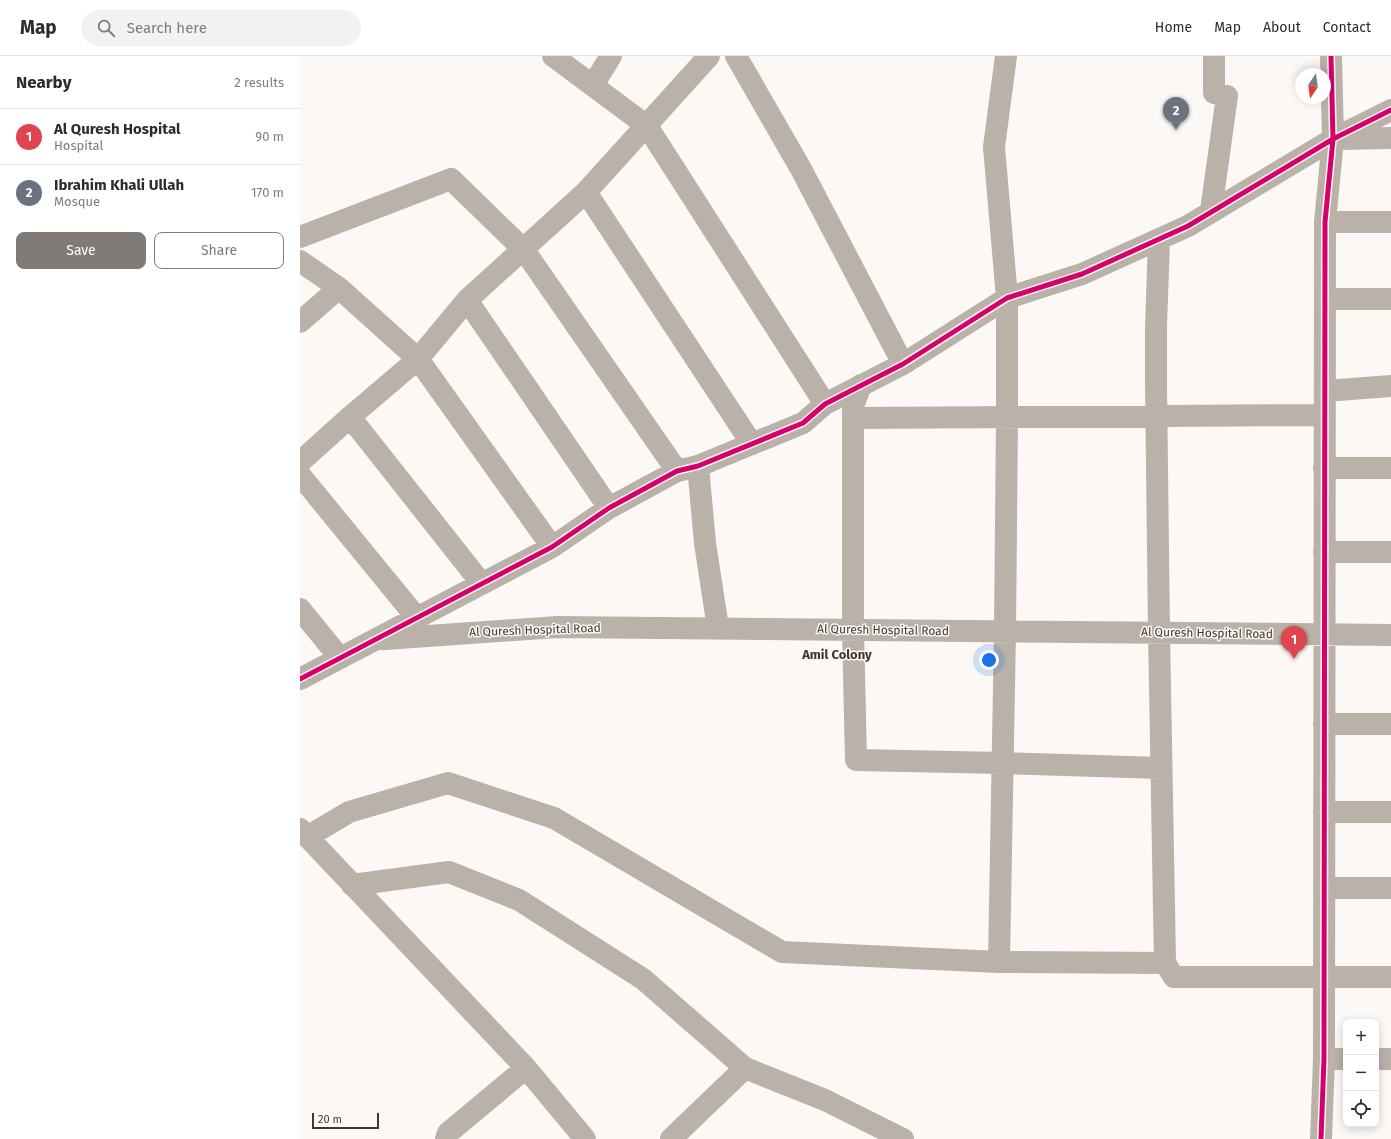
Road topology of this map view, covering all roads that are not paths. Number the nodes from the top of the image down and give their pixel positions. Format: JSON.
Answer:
{"nodes":[{"id":1,"x":553,"y":56,"type":"edge"},
{"id":2,"x":611,"y":56,"type":"edge"},
{"id":3,"x":708,"y":56,"type":"edge"},
{"id":4,"x":736,"y":56,"type":"edge"},
{"id":5,"x":1006,"y":56,"type":"edge"},
{"id":6,"x":1214,"y":56,"type":"edge"},
{"id":7,"x":1331,"y":56,"type":"edge"},
{"id":8,"x":593,"y":85,"type":"junction"},
{"id":9,"x":1391,"y":110,"type":"edge"},
{"id":10,"x":647,"y":126,"type":"junction"},
{"id":11,"x":1391,"y":138,"type":"edge"},
{"id":12,"x":1333,"y":139,"type":"junction"},
{"id":13,"x":586,"y":192,"type":"junction"},
{"id":14,"x":1212,"y":211,"type":"junction"},
{"id":15,"x":1325,"y":222,"type":"junction"},
{"id":16,"x":1391,"y":222,"type":"edge"},
{"id":17,"x":300,"y":236,"type":"edge"},
{"id":18,"x":1159,"y":240,"type":"junction"},
{"id":19,"x":524,"y":250,"type":"junction"},
{"id":20,"x":300,"y":261,"type":"edge"},
{"id":21,"x":339,"y":288,"type":"junction"},
{"id":22,"x":1007,"y":298,"type":"junction"},
{"id":23,"x":1325,"y":299,"type":"junction"},
{"id":24,"x":1391,"y":299,"type":"edge"},
{"id":25,"x":467,"y":300,"type":"junction"},
{"id":26,"x":300,"y":322,"type":"edge"},
{"id":27,"x":418,"y":358,"type":"junction"},
{"id":28,"x":903,"y":364,"type":"junction"},
{"id":29,"x":861,"y":385,"type":"junction"},
{"id":30,"x":1391,"y":386,"type":"edge"},
{"id":31,"x":1325,"y":390,"type":"junction"},
{"id":32,"x":825,"y":404,"type":"junction"},
{"id":33,"x":1324,"y":415,"type":"junction"},
{"id":34,"x":1157,"y":416,"type":"junction"},
{"id":35,"x":350,"y":417,"type":"junction"},
{"id":36,"x":1007,"y":417,"type":"junction"},
{"id":37,"x":854,"y":418,"type":"junction"},
{"id":38,"x":752,"y":444,"type":"junction"},
{"id":39,"x":300,"y":462,"type":"edge"},
{"id":40,"x":698,"y":466,"type":"junction"},
{"id":41,"x":1324,"y":468,"type":"junction"},
{"id":42,"x":1391,"y":468,"type":"edge"},
{"id":43,"x":677,"y":471,"type":"junction"},
{"id":44,"x":300,"y":474,"type":"edge"},
{"id":45,"x":609,"y":508,"type":"junction"},
{"id":46,"x":552,"y":547,"type":"junction"},
{"id":47,"x":1324,"y":552,"type":"junction"},
{"id":48,"x":1391,"y":552,"type":"edge"},
{"id":49,"x":482,"y":584,"type":"junction"},
{"id":50,"x":300,"y":609,"type":"edge"},
{"id":51,"x":417,"y":618,"type":"junction"},
{"id":52,"x":718,"y":628,"type":"junction"},
{"id":53,"x":854,"y":630,"type":"junction"},
{"id":54,"x":1005,"y":631,"type":"junction"},
{"id":55,"x":1159,"y":632,"type":"junction"},
{"id":56,"x":1324,"y":634,"type":"junction"},
{"id":57,"x":1391,"y":635,"type":"edge"},
{"id":58,"x":376,"y":640,"type":"junction"},
{"id":59,"x":340,"y":658,"type":"junction"},
{"id":60,"x":300,"y":679,"type":"edge"},
{"id":61,"x":1324,"y":724,"type":"junction"},
{"id":62,"x":1391,"y":724,"type":"edge"},
{"id":63,"x":1002,"y":763,"type":"junction"},
{"id":64,"x":1161,"y":768,"type":"junction"},
{"id":65,"x":1324,"y":812,"type":"junction"},
{"id":66,"x":1391,"y":812,"type":"edge"},
{"id":67,"x":304,"y":833,"type":"edge"},
{"id":68,"x":352,"y":884,"type":"junction"},
{"id":69,"x":1324,"y":888,"type":"junction"},
{"id":70,"x":1391,"y":888,"type":"edge"},
{"id":71,"x":999,"y":962,"type":"junction"},
{"id":72,"x":1165,"y":963,"type":"junction"},
{"id":73,"x":1324,"y":977,"type":"junction"},
{"id":74,"x":1391,"y":977,"type":"edge"},
{"id":75,"x":1324,"y":1059,"type":"junction"},
{"id":76,"x":1343,"y":1059,"type":"edge"},
{"id":77,"x":1379,"y":1059,"type":"edge"},
{"id":78,"x":1391,"y":1059,"type":"edge"},
{"id":79,"x":526,"y":1068,"type":"junction"},
{"id":80,"x":745,"y":1068,"type":"junction"},
{"id":81,"x":446,"y":1139,"type":"edge"},
{"id":82,"x":584,"y":1139,"type":"edge"},
{"id":83,"x":671,"y":1139,"type":"edge"},
{"id":84,"x":903,"y":1139,"type":"edge"},
{"id":85,"x":1321,"y":1139,"type":"edge"}],
"edges":[{"from":1,"to":8,"type":"street"},
{"from":2,"to":8,"type":"street"},
{"from":3,"to":10,"type":"street"},
{"from":4,"to":28,"type":"street"},
{"from":5,"to":22,"type":"street"},
{"from":6,"to":14,"type":"street"},
{"from":7,"to":12,"type":"street"},
{"from":8,"to":10,"type":"street"},
{"from":9,"to":12,"type":"street"},
{"from":10,"to":13,"type":"street"},
{"from":10,"to":32,"type":"street"},
{"from":11,"to":12,"type":"street"},
{"from":12,"to":14,"type":"street"},
{"from":12,"to":15,"type":"street"},
{"from":13,"to":19,"type":"street"},
{"from":13,"to":38,"type":"street"},
{"from":14,"to":18,"type":"street"},
{"from":15,"to":16,"type":"street"},
{"from":15,"to":23,"type":"street"},
{"from":17,"to":19,"type":"street"},
{"from":18,"to":22,"type":"street"},
{"from":18,"to":34,"type":"street"},
{"from":19,"to":25,"type":"street"},
{"from":19,"to":43,"type":"street"},
{"from":20,"to":21,"type":"street"},
{"from":21,"to":26,"type":"street"},
{"from":21,"to":27,"type":"street"},
{"from":22,"to":28,"type":"street"},
{"from":22,"to":36,"type":"street"},
{"from":23,"to":24,"type":"street"},
{"from":23,"to":31,"type":"street"},
{"from":25,"to":27,"type":"street"},
{"from":25,"to":45,"type":"street"},
{"from":27,"to":35,"type":"street"},
{"from":27,"to":46,"type":"street"},
{"from":28,"to":29,"type":"street"},
{"from":29,"to":32,"type":"street"},
{"from":29,"to":37,"type":"street"},
{"from":30,"to":31,"type":"street"},
{"from":31,"to":33,"type":"street"},
{"from":32,"to":38,"type":"street"},
{"from":33,"to":34,"type":"street"},
{"from":33,"to":41,"type":"street"},
{"from":34,"to":36,"type":"street"},
{"from":34,"to":55,"type":"street"},
{"from":35,"to":39,"type":"street"},
{"from":35,"to":49,"type":"street"},
{"from":36,"to":37,"type":"street"},
{"from":36,"to":54,"type":"street"},
{"from":37,"to":53,"type":"street"},
{"from":38,"to":40,"type":"street"},
{"from":40,"to":43,"type":"street"},
{"from":40,"to":52,"type":"street"},
{"from":41,"to":42,"type":"street"},
{"from":41,"to":47,"type":"street"},
{"from":43,"to":45,"type":"street"},
{"from":44,"to":51,"type":"street"},
{"from":45,"to":46,"type":"street"},
{"from":46,"to":49,"type":"street"},
{"from":47,"to":48,"type":"street"},
{"from":47,"to":56,"type":"street"},
{"from":49,"to":51,"type":"street"},
{"from":50,"to":59,"type":"street"},
{"from":51,"to":58,"type":"street"},
{"from":52,"to":53,"type":"street","name":"Al Quresh Hospital Road"},
{"from":52,"to":58,"type":"street","name":"Al Quresh Hospital Road"},
{"from":53,"to":54,"type":"street","name":"Al Quresh Hospital Road"},
{"from":53,"to":63,"type":"street"},
{"from":54,"to":55,"type":"street","name":"Al Quresh Hospital Road"},
{"from":54,"to":63,"type":"street"},
{"from":55,"to":56,"type":"street","name":"Al Quresh Hospital Road"},
{"from":55,"to":64,"type":"street"},
{"from":56,"to":57,"type":"street","name":"Al Quresh Hospital Road"},
{"from":56,"to":61,"type":"street"},
{"from":58,"to":59,"type":"street"},
{"from":59,"to":60,"type":"street"},
{"from":61,"to":62,"type":"street"},
{"from":61,"to":65,"type":"street"},
{"from":63,"to":64,"type":"street"},
{"from":63,"to":71,"type":"street"},
{"from":64,"to":72,"type":"street"},
{"from":65,"to":66,"type":"street"},
{"from":65,"to":69,"type":"street"},
{"from":67,"to":68,"type":"street"},
{"from":67,"to":71,"type":"street"},
{"from":68,"to":79,"type":"street"},
{"from":68,"to":80,"type":"street"},
{"from":69,"to":70,"type":"street"},
{"from":69,"to":73,"type":"street"},
{"from":71,"to":72,"type":"street"},
{"from":72,"to":73,"type":"street"},
{"from":73,"to":74,"type":"street"},
{"from":73,"to":75,"type":"street"},
{"from":75,"to":76,"type":"street"},
{"from":75,"to":85,"type":"street"},
{"from":77,"to":78,"type":"street"},
{"from":79,"to":81,"type":"street"},
{"from":79,"to":82,"type":"street"},
{"from":80,"to":83,"type":"street"},
{"from":80,"to":84,"type":"street"}]}
